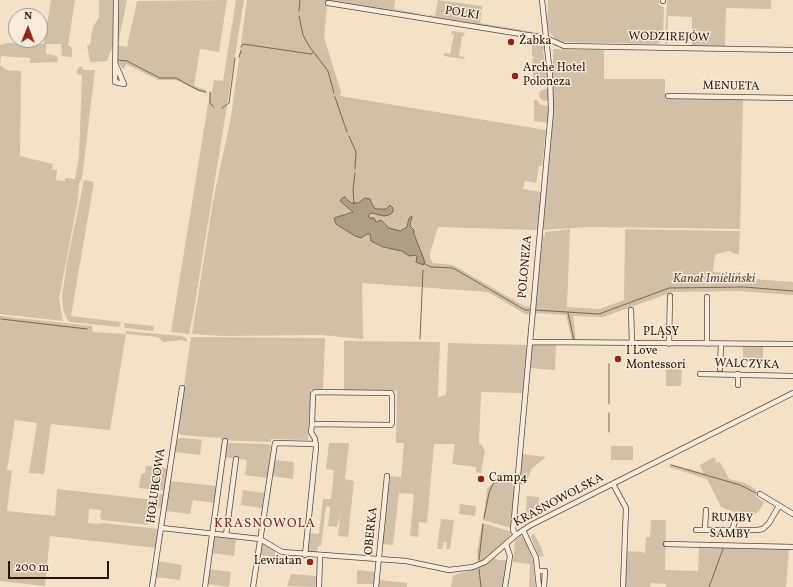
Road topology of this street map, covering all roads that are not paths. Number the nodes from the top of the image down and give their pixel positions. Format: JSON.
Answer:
{"nodes":[{"id":1,"x":116,"y":0,"type":"edge"},
{"id":2,"x":542,"y":0,"type":"edge"},
{"id":3,"x":328,"y":2,"type":"dead end"},
{"id":4,"x":546,"y":38,"type":"junction"},
{"id":5,"x":793,"y":50,"type":"edge"},
{"id":6,"x":114,"y":62,"type":"junction"},
{"id":7,"x":668,"y":96,"type":"dead end"},
{"id":8,"x":793,"y":98,"type":"edge"},
{"id":9,"x":670,"y":296,"type":"dead end"},
{"id":10,"x":707,"y":297,"type":"dead end"},
{"id":11,"x":631,"y":310,"type":"dead end"},
{"id":12,"x":530,"y":343,"type":"junction"},
{"id":13,"x":632,"y":343,"type":"junction"},
{"id":14,"x":669,"y":344,"type":"junction"},
{"id":15,"x":707,"y":344,"type":"junction"},
{"id":16,"x":721,"y":344,"type":"junction"},
{"id":17,"x":793,"y":344,"type":"edge"},
{"id":18,"x":720,"y":369,"type":"dead end"},
{"id":19,"x":700,"y":374,"type":"dead end"},
{"id":20,"x":738,"y":374,"type":"junction"},
{"id":21,"x":793,"y":376,"type":"edge"},
{"id":22,"x":738,"y":385,"type":"dead end"},
{"id":23,"x":182,"y":388,"type":"dead end"},
{"id":24,"x":793,"y":393,"type":"edge"},
{"id":25,"x":312,"y":424,"type":"junction"},
{"id":26,"x":225,"y":441,"type":"dead end"},
{"id":27,"x":316,"y":444,"type":"junction"},
{"id":28,"x":236,"y":460,"type":"dead end"},
{"id":29,"x":387,"y":476,"type":"dead end"},
{"id":30,"x":613,"y":484,"type":"junction"},
{"id":31,"x":760,"y":494,"type":"dead end"},
{"id":32,"x":779,"y":506,"type":"junction"},
{"id":33,"x":706,"y":510,"type":"dead end"},
{"id":34,"x":793,"y":514,"type":"edge"},
{"id":35,"x":737,"y":516,"type":"dead end"},
{"id":36,"x":162,"y":528,"type":"junction"},
{"id":37,"x":705,"y":529,"type":"junction"},
{"id":38,"x":523,"y":530,"type":"junction"},
{"id":39,"x":696,"y":530,"type":"dead end"},
{"id":40,"x":732,"y":530,"type":"junction"},
{"id":41,"x":213,"y":534,"type":"junction"},
{"id":42,"x":226,"y":535,"type":"junction"},
{"id":43,"x":516,"y":535,"type":"junction"},
{"id":44,"x":260,"y":539,"type":"junction"},
{"id":45,"x":506,"y":544,"type":"junction"},
{"id":46,"x":666,"y":544,"type":"dead end"},
{"id":47,"x":793,"y":547,"type":"edge"},
{"id":48,"x":305,"y":555,"type":"junction"},
{"id":49,"x":320,"y":556,"type":"junction"},
{"id":50,"x":379,"y":559,"type":"junction"},
{"id":51,"x":538,"y":571,"type":"junction"},
{"id":52,"x":152,"y":587,"type":"edge"},
{"id":53,"x":205,"y":587,"type":"edge"},
{"id":54,"x":253,"y":587,"type":"edge"},
{"id":55,"x":319,"y":587,"type":"edge"},
{"id":56,"x":376,"y":587,"type":"edge"},
{"id":57,"x":505,"y":587,"type":"edge"},
{"id":58,"x":538,"y":587,"type":"edge"},
{"id":59,"x":544,"y":587,"type":"edge"},
{"id":60,"x":623,"y":587,"type":"edge"}],
"edges":[{"from":1,"to":6,"type":"street"},
{"from":2,"to":4,"type":"street","name":"POLONEZA"},
{"from":3,"to":4,"type":"street","name":"POLKI"},
{"from":4,"to":5,"type":"street","name":"WODZIREJÓW"},
{"from":4,"to":12,"type":"street","name":"POLONEZA"},
{"from":6,"to":6,"type":"street"},
{"from":7,"to":8,"type":"street","name":"MENUETA"},
{"from":9,"to":14,"type":"street"},
{"from":10,"to":15,"type":"street"},
{"from":11,"to":13,"type":"street"},
{"from":12,"to":13,"type":"street","name":"PLĄSY"},
{"from":12,"to":43,"type":"street","name":"POLONEZA"},
{"from":13,"to":14,"type":"street","name":"PLĄSY"},
{"from":14,"to":15,"type":"street","name":"PLĄSY"},
{"from":15,"to":16,"type":"street","name":"PLĄSY"},
{"from":16,"to":17,"type":"street","name":"PLĄSY"},
{"from":16,"to":18,"type":"street"},
{"from":19,"to":20,"type":"street","name":"WALCZYKA"},
{"from":20,"to":21,"type":"street","name":"WALCZYKA"},
{"from":20,"to":22,"type":"street"},
{"from":23,"to":36,"type":"street","name":"HOŁUBCOWA"},
{"from":24,"to":30,"type":"street","name":"KRASNOWOLSKA"},
{"from":25,"to":25,"type":"street"},
{"from":25,"to":27,"type":"street"},
{"from":26,"to":41,"type":"street"},
{"from":27,"to":44,"type":"street"},
{"from":27,"to":48,"type":"street"},
{"from":28,"to":42,"type":"street"},
{"from":29,"to":50,"type":"street","name":"OBERKA"},
{"from":30,"to":38,"type":"street","name":"KRASNOWOLSKA"},
{"from":30,"to":60,"type":"street"},
{"from":31,"to":32,"type":"street"},
{"from":32,"to":34,"type":"street"},
{"from":32,"to":40,"type":"street","name":"RUMBY"},
{"from":33,"to":37,"type":"street"},
{"from":35,"to":40,"type":"street"},
{"from":36,"to":41,"type":"street","name":"KRASNOWOLSKA"},
{"from":36,"to":52,"type":"street","name":"HOŁUBCOWA"},
{"from":37,"to":39,"type":"street","name":"RUMBY"},
{"from":37,"to":40,"type":"street","name":"RUMBY"},
{"from":38,"to":43,"type":"street","name":"KRASNOWOLSKA"},
{"from":38,"to":51,"type":"street"},
{"from":41,"to":42,"type":"street","name":"KRASNOWOLSKA"},
{"from":41,"to":53,"type":"street"},
{"from":42,"to":44,"type":"street","name":"KRASNOWOLSKA"},
{"from":43,"to":45,"type":"street","name":"KRASNOWOLSKA"},
{"from":44,"to":48,"type":"street","name":"KRASNOWOLSKA"},
{"from":44,"to":54,"type":"street"},
{"from":45,"to":50,"type":"street","name":"KRASNOWOLSKA"},
{"from":45,"to":57,"type":"street"},
{"from":46,"to":47,"type":"street","name":"SAMBY"},
{"from":48,"to":49,"type":"street","name":"KRASNOWOLSKA"},
{"from":49,"to":50,"type":"street","name":"KRASNOWOLSKA"},
{"from":49,"to":55,"type":"street"},
{"from":50,"to":56,"type":"street","name":"OBERKA"},
{"from":51,"to":58,"type":"street"},
{"from":51,"to":59,"type":"street"}]}
